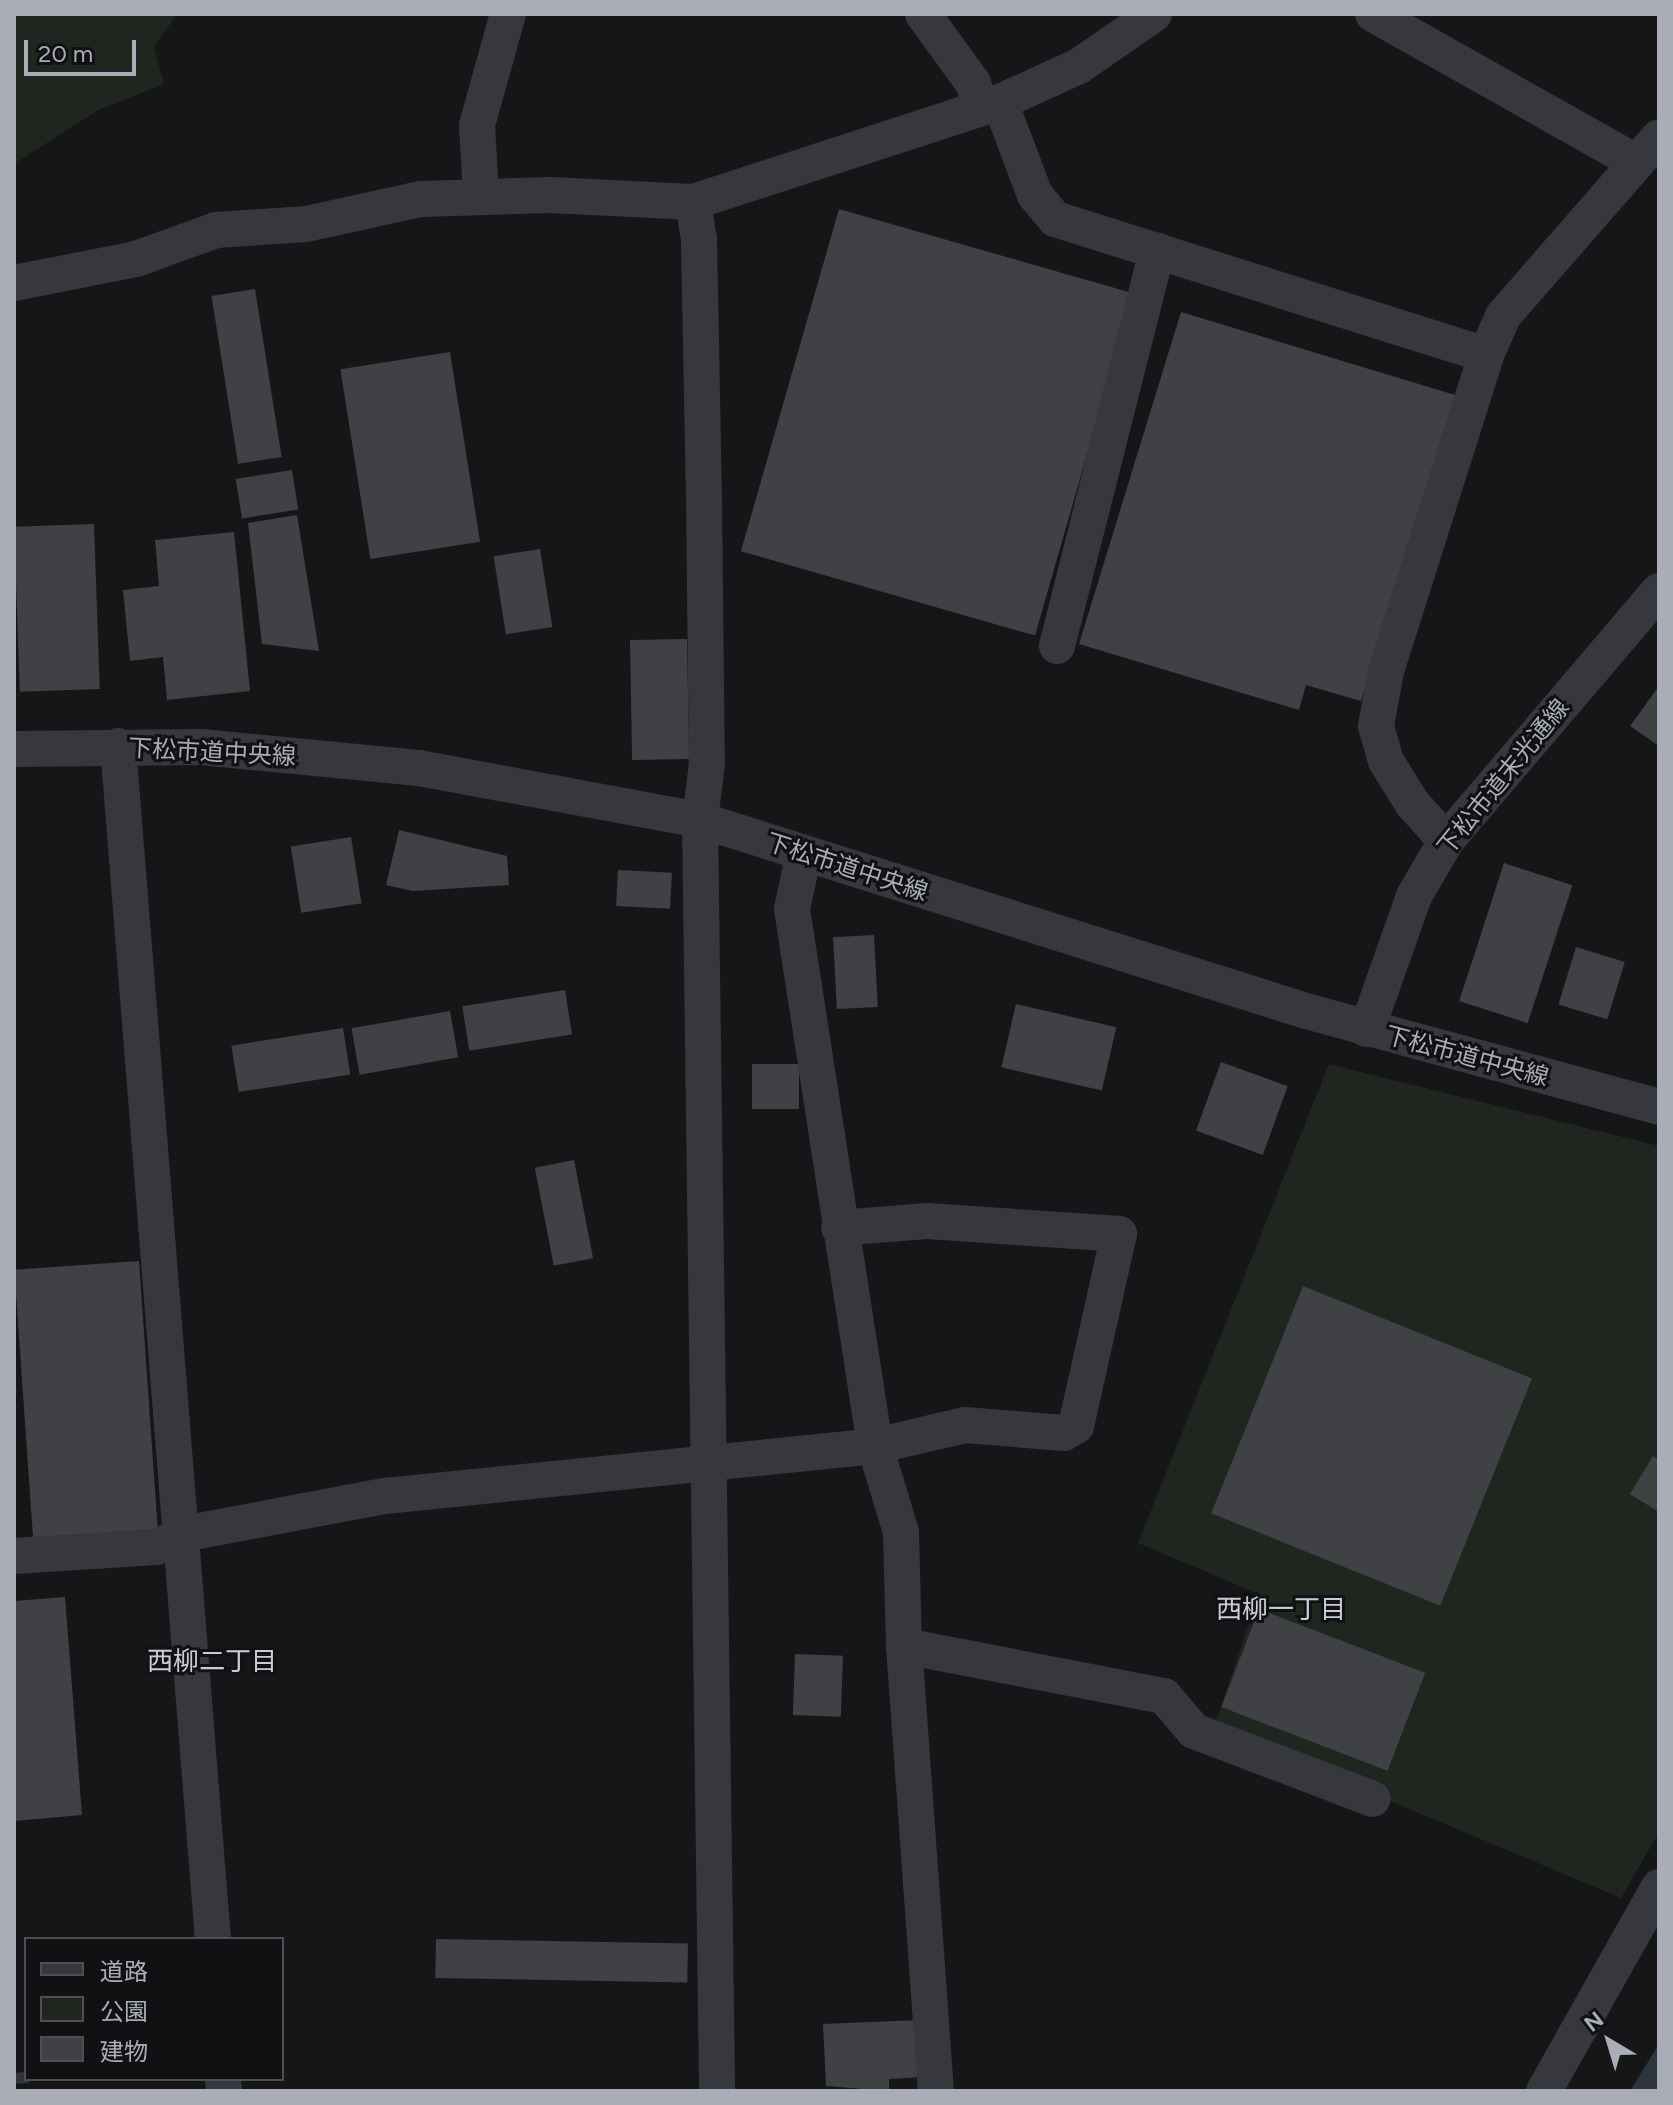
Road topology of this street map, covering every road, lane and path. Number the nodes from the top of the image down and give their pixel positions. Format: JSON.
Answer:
{"nodes":[{"id":1,"x":508,"y":14,"type":"edge"},
{"id":2,"x":923,"y":14,"type":"edge"},
{"id":3,"x":1154,"y":14,"type":"edge"},
{"id":4,"x":1373,"y":14,"type":"edge"},
{"id":5,"x":991,"y":104,"type":"junction"},
{"id":6,"x":1648,"y":150,"type":"edge"},
{"id":7,"x":481,"y":197,"type":"junction"},
{"id":8,"x":693,"y":202,"type":"junction"},
{"id":9,"x":1157,"y":250,"type":"junction"},
{"id":10,"x":14,"y":283,"type":"edge"},
{"id":11,"x":1486,"y":355,"type":"junction"},
{"id":12,"x":1659,"y":591,"type":"edge"},
{"id":13,"x":1057,"y":646,"type":"dead end"},
{"id":14,"x":118,"y":746,"type":"junction"},
{"id":15,"x":14,"y":749,"type":"edge"},
{"id":16,"x":700,"y":820,"type":"junction"},
{"id":17,"x":1446,"y":841,"type":"junction"},
{"id":18,"x":804,"y":853,"type":"junction"},
{"id":19,"x":1367,"y":1029,"type":"junction"},
{"id":20,"x":1659,"y":1107,"type":"edge"},
{"id":21,"x":839,"y":1228,"type":"junction"},
{"id":22,"x":875,"y":1446,"type":"junction"},
{"id":23,"x":706,"y":1460,"type":"junction"},
{"id":24,"x":183,"y":1534,"type":"junction"},
{"id":25,"x":14,"y":1556,"type":"edge"},
{"id":26,"x":904,"y":1646,"type":"junction"},
{"id":27,"x":1373,"y":1799,"type":"dead end"},
{"id":28,"x":1659,"y":1887,"type":"edge"},
{"id":29,"x":213,"y":1937,"type":"edge"},
{"id":30,"x":717,"y":2091,"type":"edge"},
{"id":31,"x":936,"y":2091,"type":"edge"},
{"id":32,"x":1544,"y":2091,"type":"edge"}],
"edges":[{"from":1,"to":7,"type":"street"},
{"from":2,"to":5,"type":"street"},
{"from":3,"to":5,"type":"street"},
{"from":4,"to":6,"type":"street"},
{"from":5,"to":8,"type":"street"},
{"from":5,"to":9,"type":"street"},
{"from":6,"to":11,"type":"street"},
{"from":7,"to":8,"type":"street"},
{"from":7,"to":10,"type":"street"},
{"from":8,"to":16,"type":"street"},
{"from":9,"to":11,"type":"street"},
{"from":9,"to":13,"type":"street"},
{"from":11,"to":17,"type":"street"},
{"from":12,"to":17,"type":"street","name":"下松市道末光通線"},
{"from":14,"to":15,"type":"street","name":"下松市道中央線"},
{"from":14,"to":16,"type":"street","name":"下松市道中央線"},
{"from":14,"to":24,"type":"street"},
{"from":16,"to":18,"type":"street","name":"下松市道中央線"},
{"from":16,"to":23,"type":"street"},
{"from":17,"to":19,"type":"street","name":"下松市道末光通線"},
{"from":18,"to":19,"type":"street","name":"下松市道中央線"},
{"from":18,"to":21,"type":"street"},
{"from":19,"to":20,"type":"street","name":"下松市道中央線"},
{"from":21,"to":22,"type":"street"},
{"from":21,"to":22,"type":"street"},
{"from":22,"to":23,"type":"street"},
{"from":22,"to":26,"type":"street"},
{"from":23,"to":24,"type":"street"},
{"from":23,"to":30,"type":"street"},
{"from":24,"to":25,"type":"street"},
{"from":24,"to":29,"type":"street"},
{"from":26,"to":27,"type":"street"},
{"from":26,"to":31,"type":"street"},
{"from":28,"to":32,"type":"street"}]}
